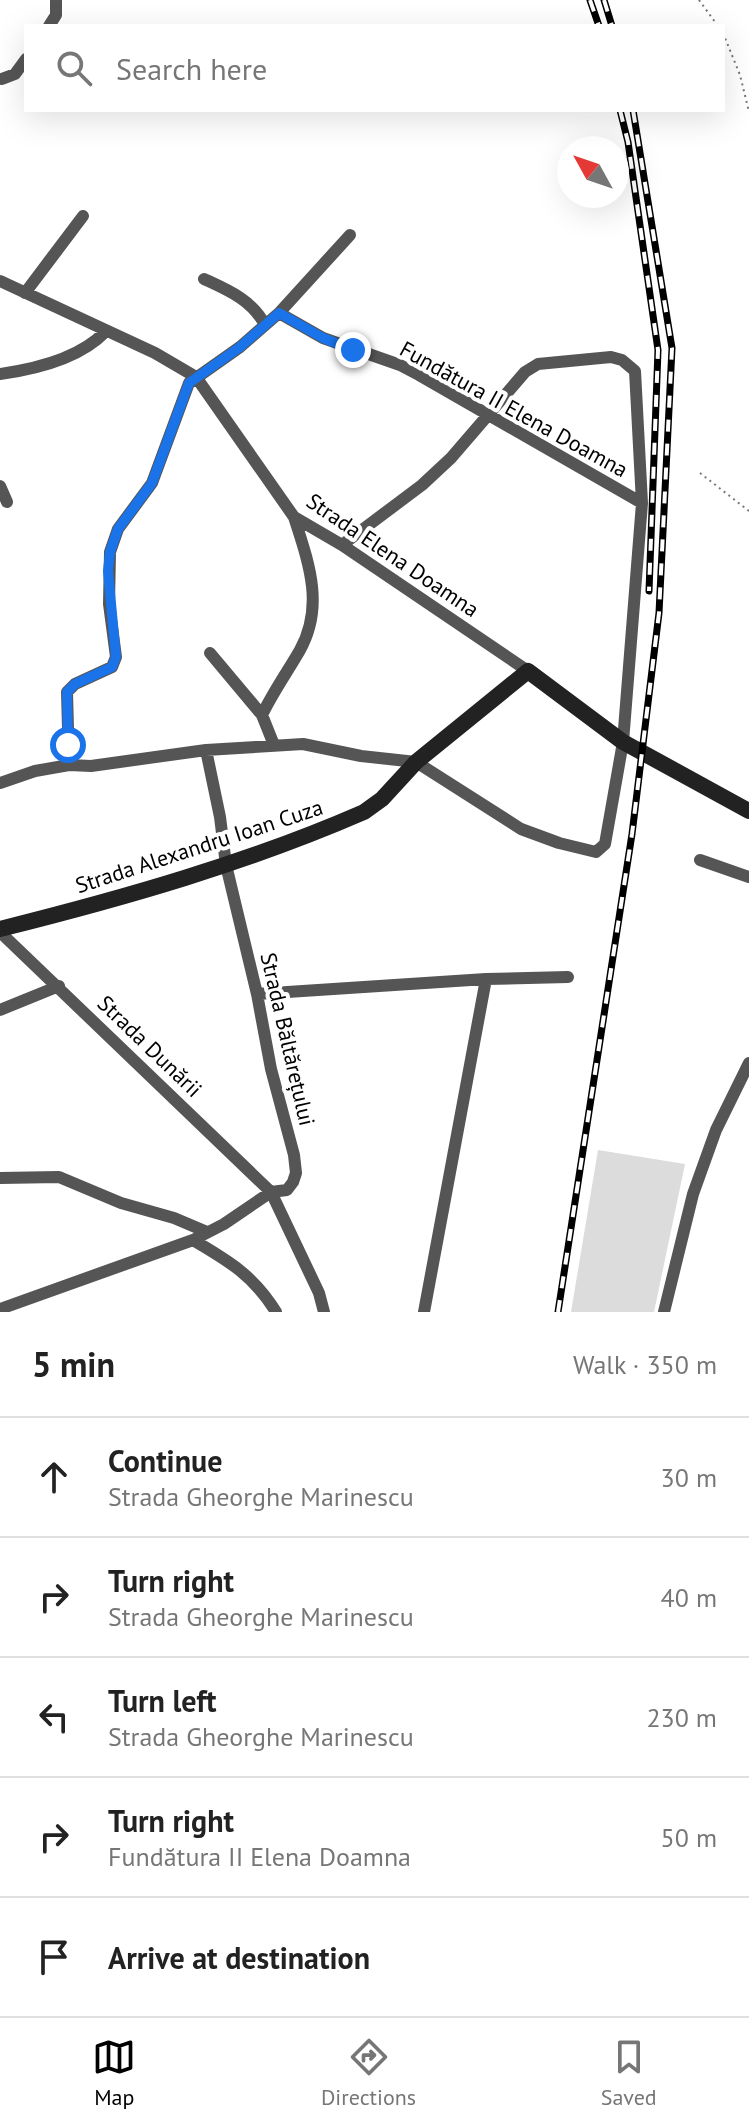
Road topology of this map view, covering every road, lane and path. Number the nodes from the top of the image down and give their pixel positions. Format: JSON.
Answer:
{"nodes":[{"id":1,"x":56,"y":0,"type":"edge"},
{"id":2,"x":699,"y":0,"type":"edge"},
{"id":3,"x":50,"y":24,"type":"edge"},
{"id":4,"x":717,"y":24,"type":"edge"},
{"id":5,"x":725,"y":38,"type":"edge"},
{"id":6,"x":24,"y":62,"type":"edge"},
{"id":7,"x":1,"y":82,"type":"edge"},
{"id":8,"x":749,"y":112,"type":"edge"},
{"id":9,"x":83,"y":216,"type":"dead end"},
{"id":10,"x":350,"y":235,"type":"dead end"},
{"id":11,"x":204,"y":279,"type":"dead end"},
{"id":12,"x":0,"y":281,"type":"edge"},
{"id":13,"x":25,"y":293,"type":"junction"},
{"id":14,"x":279,"y":313,"type":"junction"},
{"id":15,"x":265,"y":325,"type":"junction"},
{"id":16,"x":105,"y":332,"type":"junction"},
{"id":17,"x":0,"y":374,"type":"edge"},
{"id":18,"x":196,"y":377,"type":"junction"},
{"id":19,"x":489,"y":414,"type":"junction"},
{"id":20,"x":700,"y":473,"type":"dead end"},
{"id":21,"x":0,"y":486,"type":"edge"},
{"id":22,"x":7,"y":502,"type":"dead end"},
{"id":23,"x":642,"y":503,"type":"junction"},
{"id":24,"x":749,"y":511,"type":"edge"},
{"id":25,"x":294,"y":517,"type":"junction"},
{"id":26,"x":342,"y":545,"type":"junction"},
{"id":27,"x":210,"y":653,"type":"dead end"},
{"id":28,"x":528,"y":671,"type":"junction"},
{"id":29,"x":262,"y":715,"type":"junction"},
{"id":30,"x":623,"y":742,"type":"junction"},
{"id":31,"x":274,"y":745,"type":"junction"},
{"id":32,"x":206,"y":750,"type":"junction"},
{"id":33,"x":416,"y":762,"type":"junction"},
{"id":34,"x":69,"y":765,"type":"junction"},
{"id":35,"x":0,"y":783,"type":"edge"},
{"id":36,"x":749,"y":811,"type":"edge"},
{"id":37,"x":700,"y":860,"type":"dead end"},
{"id":38,"x":226,"y":865,"type":"junction"},
{"id":39,"x":749,"y":877,"type":"edge"},
{"id":40,"x":0,"y":930,"type":"edge"},
{"id":41,"x":568,"y":977,"type":"dead end"},
{"id":42,"x":486,"y":979,"type":"junction"},
{"id":43,"x":59,"y":986,"type":"junction"},
{"id":44,"x":257,"y":994,"type":"junction"},
{"id":45,"x":0,"y":1010,"type":"edge"},
{"id":46,"x":749,"y":1063,"type":"edge"},
{"id":47,"x":0,"y":1178,"type":"edge"},
{"id":48,"x":271,"y":1192,"type":"junction"},
{"id":49,"x":207,"y":1232,"type":"junction"},
{"id":50,"x":193,"y":1240,"type":"junction"},
{"id":51,"x":0,"y":1309,"type":"edge"},
{"id":52,"x":276,"y":1312,"type":"edge"},
{"id":53,"x":324,"y":1312,"type":"edge"},
{"id":54,"x":424,"y":1312,"type":"edge"},
{"id":55,"x":664,"y":1312,"type":"edge"}],
"edges":[{"from":1,"to":3,"type":"street"},
{"from":2,"to":4,"type":"path"},
{"from":5,"to":8,"type":"path"},
{"from":6,"to":7,"type":"street"},
{"from":9,"to":13,"type":"street"},
{"from":10,"to":14,"type":"street"},
{"from":11,"to":15,"type":"street"},
{"from":12,"to":13,"type":"street"},
{"from":13,"to":16,"type":"street"},
{"from":14,"to":15,"type":"street"},
{"from":14,"to":19,"type":"street","name":"Fundătura II Elena Doamna"},
{"from":15,"to":18,"type":"street"},
{"from":16,"to":17,"type":"street"},
{"from":16,"to":18,"type":"street"},
{"from":18,"to":25,"type":"street","name":"Strada Elena Doamna"},
{"from":18,"to":34,"type":"street"},
{"from":19,"to":23,"type":"street","name":"Fundătura II Elena Doamna"},
{"from":19,"to":23,"type":"street"},
{"from":19,"to":26,"type":"street"},
{"from":20,"to":24,"type":"path"},
{"from":21,"to":22,"type":"street"},
{"from":23,"to":30,"type":"street"},
{"from":25,"to":26,"type":"street","name":"Strada Elena Doamna"},
{"from":25,"to":29,"type":"street"},
{"from":26,"to":28,"type":"street","name":"Strada Elena Doamna"},
{"from":27,"to":29,"type":"street"},
{"from":28,"to":30,"type":"street"},
{"from":28,"to":33,"type":"street","name":"Strada Alexandru Ioan Cuza"},
{"from":29,"to":31,"type":"street"},
{"from":30,"to":33,"type":"street"},
{"from":30,"to":36,"type":"street"},
{"from":31,"to":32,"type":"street"},
{"from":31,"to":33,"type":"street"},
{"from":32,"to":34,"type":"street"},
{"from":32,"to":38,"type":"street","name":"Strada Băltărețului"},
{"from":33,"to":38,"type":"street","name":"Strada Alexandru Ioan Cuza"},
{"from":34,"to":35,"type":"street"},
{"from":37,"to":39,"type":"street"},
{"from":38,"to":40,"type":"street","name":"Strada Alexandru Ioan Cuza"},
{"from":38,"to":44,"type":"street","name":"Strada Băltărețului"},
{"from":40,"to":43,"type":"street","name":"Strada Dunării"},
{"from":41,"to":42,"type":"street"},
{"from":42,"to":44,"type":"street"},
{"from":42,"to":54,"type":"street"},
{"from":43,"to":45,"type":"street"},
{"from":43,"to":48,"type":"street","name":"Strada Dunării"},
{"from":44,"to":48,"type":"street","name":"Strada Băltărețului"},
{"from":46,"to":55,"type":"street"},
{"from":47,"to":49,"type":"street"},
{"from":48,"to":49,"type":"street"},
{"from":48,"to":53,"type":"street"},
{"from":49,"to":50,"type":"street"},
{"from":50,"to":51,"type":"street"},
{"from":50,"to":52,"type":"street"}]}
